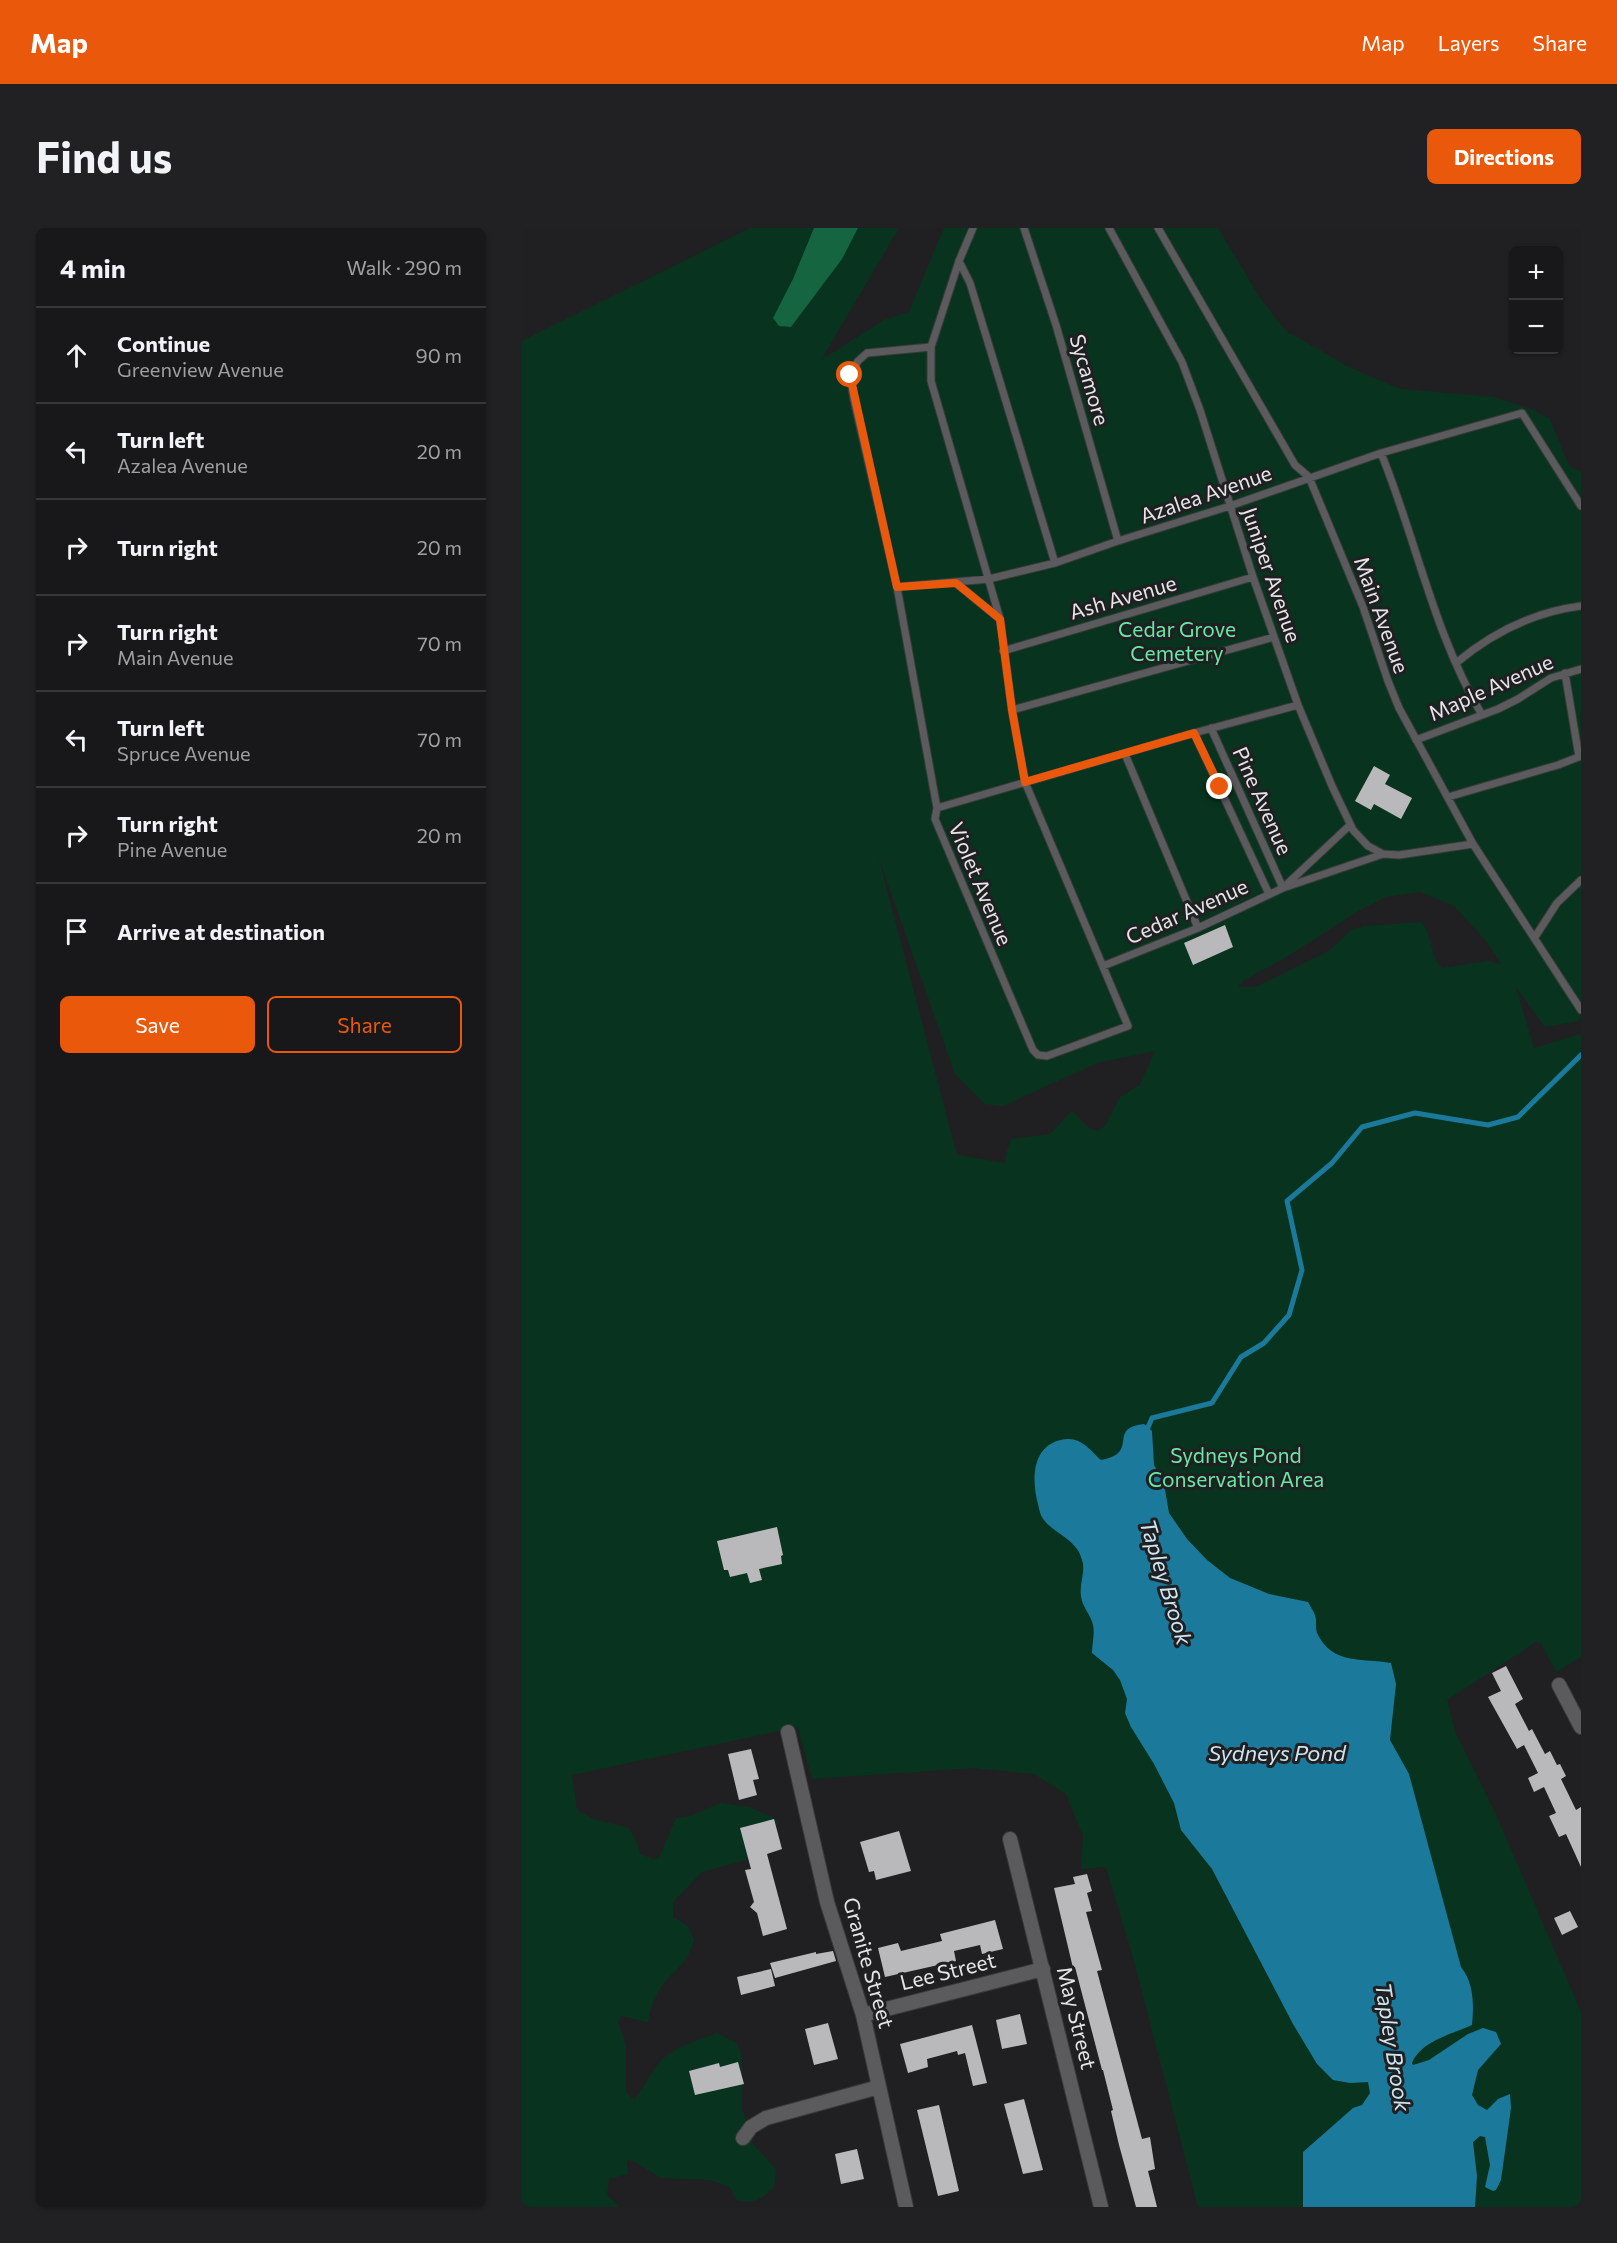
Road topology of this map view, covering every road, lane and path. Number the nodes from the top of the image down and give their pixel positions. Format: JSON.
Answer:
{"nodes":[{"id":1,"x":973,"y":228,"type":"edge"},
{"id":2,"x":1024,"y":228,"type":"edge"},
{"id":3,"x":1109,"y":228,"type":"edge"},
{"id":4,"x":1158,"y":228,"type":"edge"},
{"id":5,"x":959,"y":261,"type":"junction"},
{"id":6,"x":931,"y":347,"type":"junction"},
{"id":7,"x":1381,"y":453,"type":"junction"},
{"id":8,"x":1310,"y":477,"type":"junction"},
{"id":9,"x":1230,"y":506,"type":"junction"},
{"id":10,"x":1581,"y":506,"type":"edge"},
{"id":11,"x":1118,"y":541,"type":"junction"},
{"id":12,"x":1055,"y":563,"type":"junction"},
{"id":13,"x":1252,"y":577,"type":"junction"},
{"id":14,"x":989,"y":579,"type":"junction"},
{"id":15,"x":956,"y":583,"type":"junction"},
{"id":16,"x":897,"y":587,"type":"junction"},
{"id":17,"x":1581,"y":606,"type":"edge"},
{"id":18,"x":1000,"y":619,"type":"junction"},
{"id":19,"x":1274,"y":636,"type":"junction"},
{"id":20,"x":1003,"y":651,"type":"junction"},
{"id":21,"x":1456,"y":663,"type":"junction"},
{"id":22,"x":1581,"y":669,"type":"edge"},
{"id":23,"x":1565,"y":673,"type":"junction"},
{"id":24,"x":1298,"y":705,"type":"junction"},
{"id":25,"x":1012,"y":710,"type":"junction"},
{"id":26,"x":1482,"y":715,"type":"junction"},
{"id":27,"x":1211,"y":728,"type":"junction"},
{"id":28,"x":1194,"y":733,"type":"junction"},
{"id":29,"x":1416,"y":740,"type":"junction"},
{"id":30,"x":1125,"y":754,"type":"junction"},
{"id":31,"x":1580,"y":757,"type":"edge"},
{"id":32,"x":1025,"y":782,"type":"junction"},
{"id":33,"x":1448,"y":796,"type":"junction"},
{"id":34,"x":937,"y":808,"type":"junction"},
{"id":35,"x":1350,"y":825,"type":"junction"},
{"id":36,"x":1473,"y":844,"type":"junction"},
{"id":37,"x":1383,"y":855,"type":"junction"},
{"id":38,"x":1581,"y":880,"type":"edge"},
{"id":39,"x":1283,"y":888,"type":"junction"},
{"id":40,"x":1269,"y":894,"type":"junction"},
{"id":41,"x":1198,"y":928,"type":"junction"},
{"id":42,"x":1535,"y":937,"type":"junction"},
{"id":43,"x":1103,"y":966,"type":"junction"},
{"id":44,"x":1581,"y":1010,"type":"edge"},
{"id":45,"x":1559,"y":1685,"type":"dead end"},
{"id":46,"x":1581,"y":1728,"type":"edge"},
{"id":47,"x":788,"y":1732,"type":"dead end"},
{"id":48,"x":1010,"y":1839,"type":"dead end"},
{"id":49,"x":1043,"y":1969,"type":"junction"},
{"id":50,"x":863,"y":2015,"type":"junction"},
{"id":51,"x":879,"y":2087,"type":"junction"},
{"id":52,"x":743,"y":2138,"type":"dead end"},
{"id":53,"x":906,"y":2207,"type":"edge"},
{"id":54,"x":1101,"y":2207,"type":"edge"}],
"edges":[{"from":1,"to":5,"type":"lane"},
{"from":2,"to":11,"type":"lane","name":"Sycamore"},
{"from":3,"to":9,"type":"lane","name":"Juniper Avenue"},
{"from":4,"to":8,"type":"lane","name":"Main Avenue"},
{"from":5,"to":6,"type":"lane"},
{"from":5,"to":12,"type":"lane"},
{"from":6,"to":14,"type":"lane"},
{"from":6,"to":16,"type":"lane","name":"Violet Avenue"},
{"from":7,"to":8,"type":"lane","name":"Azalea Avenue"},
{"from":7,"to":10,"type":"lane","name":"Azalea Avenue"},
{"from":7,"to":21,"type":"lane"},
{"from":8,"to":9,"type":"lane","name":"Azalea Avenue"},
{"from":8,"to":29,"type":"lane","name":"Main Avenue"},
{"from":9,"to":11,"type":"lane","name":"Azalea Avenue"},
{"from":9,"to":13,"type":"lane","name":"Juniper Avenue"},
{"from":11,"to":12,"type":"lane","name":"Azalea Avenue"},
{"from":12,"to":14,"type":"lane","name":"Azalea Avenue"},
{"from":13,"to":19,"type":"lane","name":"Juniper Avenue"},
{"from":13,"to":20,"type":"lane","name":"Ash Avenue"},
{"from":14,"to":15,"type":"lane","name":"Azalea Avenue"},
{"from":14,"to":18,"type":"lane"},
{"from":15,"to":16,"type":"lane","name":"Azalea Avenue"},
{"from":15,"to":18,"type":"lane"},
{"from":16,"to":34,"type":"lane","name":"Violet Avenue"},
{"from":17,"to":21,"type":"lane"},
{"from":18,"to":20,"type":"lane"},
{"from":19,"to":24,"type":"lane","name":"Juniper Avenue"},
{"from":19,"to":25,"type":"lane"},
{"from":20,"to":25,"type":"lane"},
{"from":21,"to":26,"type":"lane"},
{"from":22,"to":23,"type":"lane","name":"Maple Avenue"},
{"from":23,"to":26,"type":"lane","name":"Maple Avenue"},
{"from":23,"to":31,"type":"lane"},
{"from":24,"to":27,"type":"lane"},
{"from":24,"to":35,"type":"lane","name":"Juniper Avenue"},
{"from":25,"to":32,"type":"lane"},
{"from":26,"to":29,"type":"lane","name":"Maple Avenue"},
{"from":27,"to":28,"type":"lane"},
{"from":27,"to":39,"type":"lane","name":"Pine Avenue"},
{"from":28,"to":30,"type":"lane"},
{"from":28,"to":40,"type":"lane","name":"Pine Avenue"},
{"from":29,"to":33,"type":"lane","name":"Main Avenue"},
{"from":30,"to":32,"type":"lane"},
{"from":30,"to":41,"type":"lane"},
{"from":31,"to":33,"type":"lane"},
{"from":32,"to":34,"type":"lane"},
{"from":32,"to":43,"type":"lane"},
{"from":33,"to":36,"type":"lane","name":"Main Avenue"},
{"from":34,"to":43,"type":"lane","name":"Violet Avenue"},
{"from":35,"to":37,"type":"lane","name":"Juniper Avenue"},
{"from":35,"to":39,"type":"lane","name":"Cedar Avenue"},
{"from":36,"to":37,"type":"lane","name":"Cedar Avenue"},
{"from":36,"to":42,"type":"lane","name":"Main Avenue"},
{"from":37,"to":39,"type":"lane","name":"Cedar Avenue"},
{"from":38,"to":42,"type":"lane"},
{"from":39,"to":40,"type":"lane","name":"Cedar Avenue"},
{"from":40,"to":41,"type":"lane","name":"Cedar Avenue"},
{"from":41,"to":43,"type":"lane","name":"Cedar Avenue"},
{"from":42,"to":44,"type":"lane","name":"Main Avenue"},
{"from":45,"to":46,"type":"street"},
{"from":47,"to":50,"type":"street","name":"Granite Street"},
{"from":48,"to":49,"type":"street","name":"May Street"},
{"from":49,"to":50,"type":"street","name":"Lee Street"},
{"from":49,"to":54,"type":"street","name":"May Street"},
{"from":50,"to":51,"type":"street","name":"Granite Street"},
{"from":51,"to":52,"type":"street"},
{"from":51,"to":53,"type":"street","name":"Granite Street"}]}
